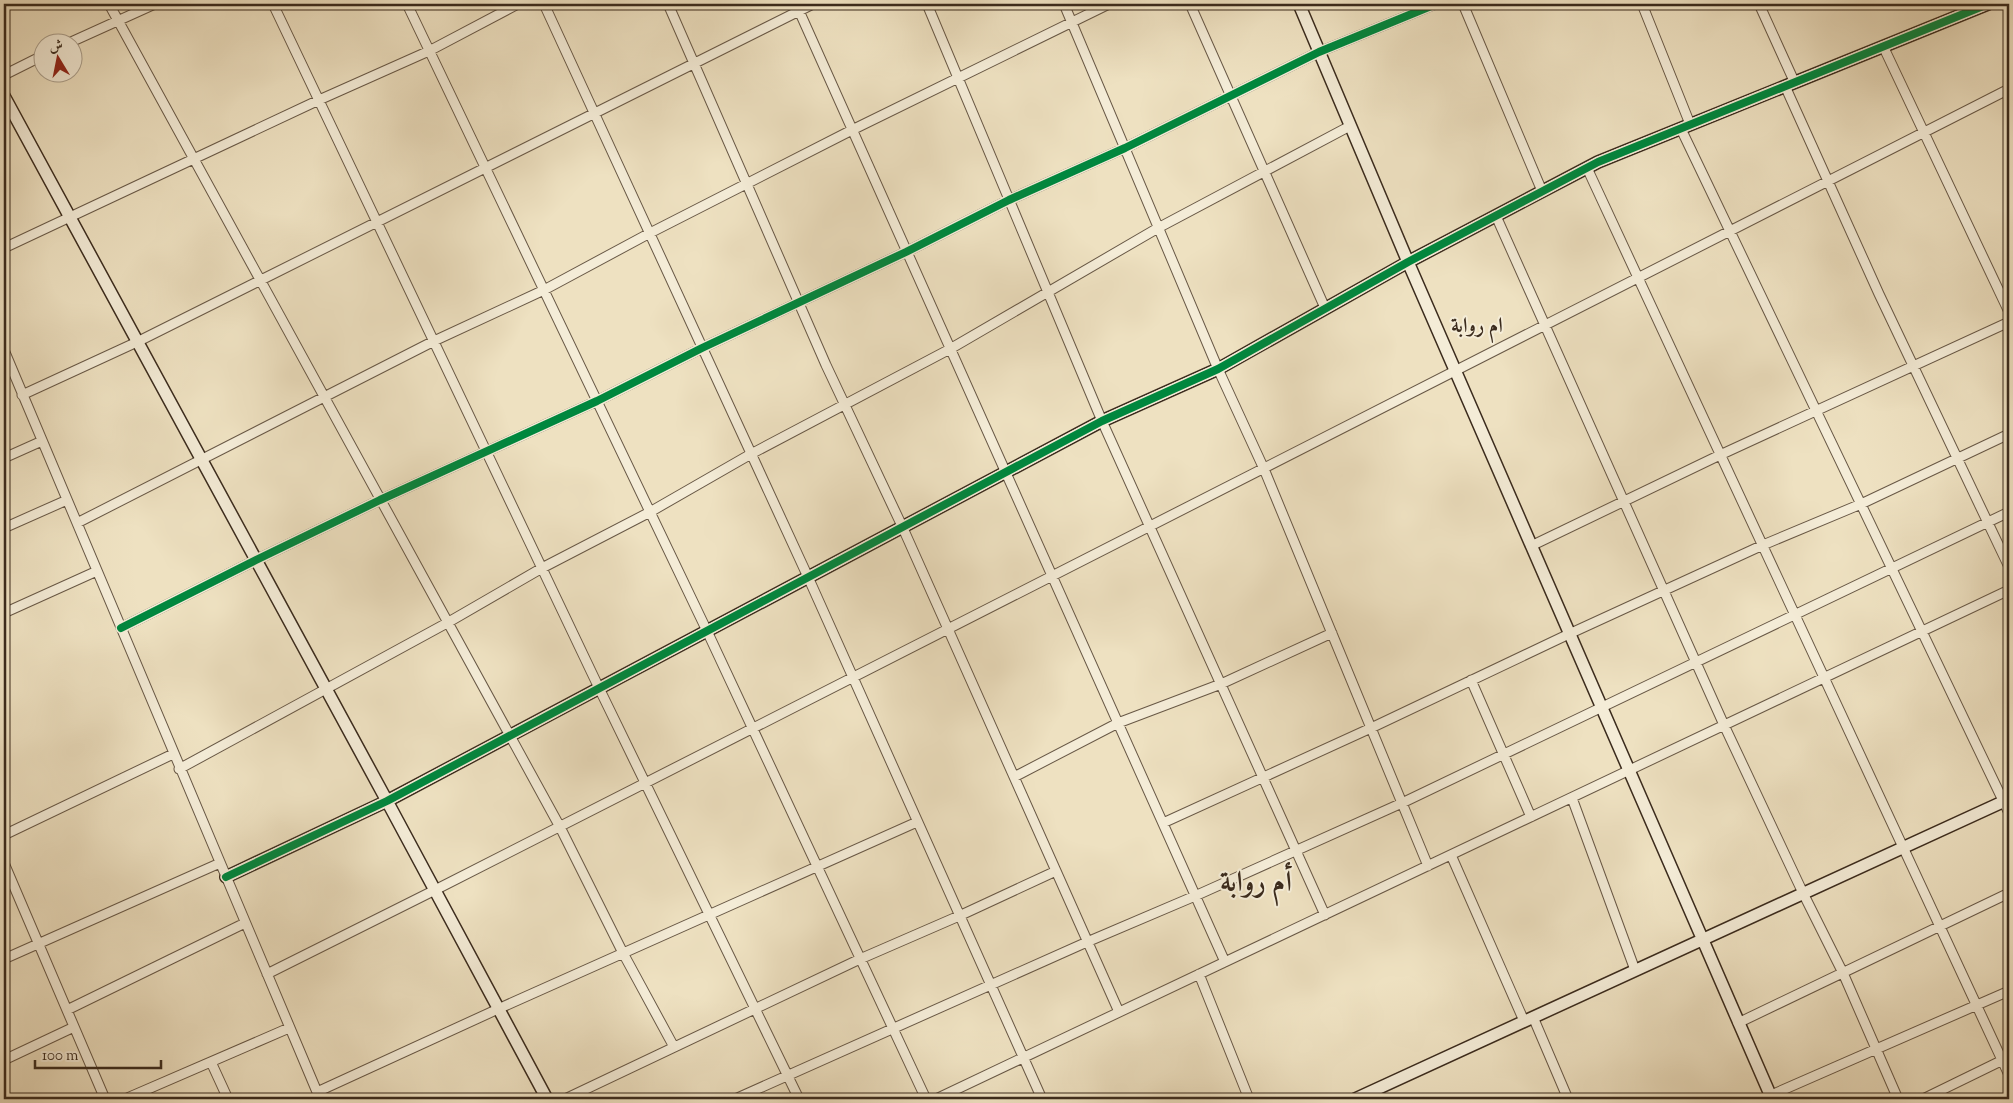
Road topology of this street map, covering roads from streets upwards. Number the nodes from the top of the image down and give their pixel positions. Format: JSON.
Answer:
{"nodes":[{"id":1,"x":109,"y":4,"type":"edge"},
{"id":2,"x":155,"y":4,"type":"edge"},
{"id":3,"x":273,"y":4,"type":"edge"},
{"id":4,"x":407,"y":4,"type":"edge"},
{"id":5,"x":518,"y":4,"type":"edge"},
{"id":6,"x":544,"y":4,"type":"edge"},
{"id":7,"x":668,"y":4,"type":"edge"},
{"id":8,"x":813,"y":4,"type":"edge"},
{"id":9,"x":927,"y":4,"type":"edge"},
{"id":10,"x":1064,"y":4,"type":"edge"},
{"id":11,"x":1109,"y":4,"type":"edge"},
{"id":12,"x":1190,"y":4,"type":"edge"},
{"id":13,"x":1299,"y":4,"type":"edge"},
{"id":14,"x":1436,"y":4,"type":"edge"},
{"id":15,"x":1463,"y":4,"type":"edge"},
{"id":16,"x":1642,"y":4,"type":"edge"},
{"id":17,"x":1759,"y":4,"type":"edge"},
{"id":18,"x":1986,"y":4,"type":"edge"},
{"id":19,"x":797,"y":7,"type":"edge"},
{"id":20,"x":118,"y":20,"type":"junction"},
{"id":21,"x":1072,"y":23,"type":"junction"},
{"id":22,"x":82,"y":37,"type":"edge"},
{"id":23,"x":1883,"y":46,"type":"junction"},
{"id":24,"x":430,"y":51,"type":"junction"},
{"id":25,"x":1319,"y":52,"type":"junction"},
{"id":26,"x":32,"y":61,"type":"edge"},
{"id":27,"x":694,"y":63,"type":"junction"},
{"id":28,"x":4,"y":75,"type":"edge"},
{"id":29,"x":959,"y":79,"type":"junction"},
{"id":30,"x":1790,"y":84,"type":"junction"},
{"id":31,"x":2009,"y":90,"type":"edge"},
{"id":32,"x":4,"y":96,"type":"edge"},
{"id":33,"x":1230,"y":96,"type":"junction"},
{"id":34,"x":319,"y":100,"type":"junction"},
{"id":35,"x":594,"y":113,"type":"junction"},
{"id":36,"x":1350,"y":126,"type":"junction"},
{"id":37,"x":1686,"y":126,"type":"junction"},
{"id":38,"x":852,"y":130,"type":"junction"},
{"id":39,"x":1924,"y":133,"type":"junction"},
{"id":40,"x":1125,"y":148,"type":"junction"},
{"id":41,"x":194,"y":159,"type":"junction"},
{"id":42,"x":485,"y":168,"type":"junction"},
{"id":43,"x":1587,"y":168,"type":"junction"},
{"id":44,"x":1264,"y":171,"type":"junction"},
{"id":45,"x":1828,"y":182,"type":"junction"},
{"id":46,"x":747,"y":185,"type":"junction"},
{"id":47,"x":1542,"y":192,"type":"junction"},
{"id":48,"x":1009,"y":200,"type":"junction"},
{"id":49,"x":69,"y":216,"type":"junction"},
{"id":50,"x":1496,"y":216,"type":"junction"},
{"id":51,"x":377,"y":222,"type":"junction"},
{"id":52,"x":1158,"y":228,"type":"junction"},
{"id":53,"x":1730,"y":231,"type":"junction"},
{"id":54,"x":650,"y":233,"type":"junction"},
{"id":55,"x":4,"y":248,"type":"edge"},
{"id":56,"x":906,"y":252,"type":"junction"},
{"id":57,"x":1408,"y":262,"type":"junction"},
{"id":58,"x":1638,"y":278,"type":"junction"},
{"id":59,"x":260,"y":280,"type":"junction"},
{"id":60,"x":544,"y":290,"type":"junction"},
{"id":61,"x":1048,"y":292,"type":"junction"},
{"id":62,"x":798,"y":302,"type":"junction"},
{"id":63,"x":1325,"y":308,"type":"junction"},
{"id":64,"x":2009,"y":312,"type":"edge"},
{"id":65,"x":2009,"y":322,"type":"edge"},
{"id":66,"x":1545,"y":326,"type":"junction"},
{"id":67,"x":137,"y":342,"type":"junction"},
{"id":68,"x":434,"y":342,"type":"junction"},
{"id":69,"x":702,"y":348,"type":"junction"},
{"id":70,"x":950,"y":349,"type":"junction"},
{"id":71,"x":4,"y":350,"type":"edge"},
{"id":72,"x":1913,"y":365,"type":"junction"},
{"id":73,"x":1218,"y":369,"type":"junction"},
{"id":74,"x":1455,"y":371,"type":"junction"},
{"id":75,"x":22,"y":395,"type":"junction"},
{"id":76,"x":324,"y":397,"type":"junction"},
{"id":77,"x":597,"y":401,"type":"junction"},
{"id":78,"x":845,"y":406,"type":"junction"},
{"id":79,"x":1817,"y":412,"type":"junction"},
{"id":80,"x":1102,"y":421,"type":"junction"},
{"id":81,"x":2009,"y":434,"type":"edge"},
{"id":82,"x":42,"y":442,"type":"junction"},
{"id":83,"x":487,"y":452,"type":"junction"},
{"id":84,"x":751,"y":454,"type":"junction"},
{"id":85,"x":1720,"y":454,"type":"junction"},
{"id":86,"x":4,"y":458,"type":"edge"},
{"id":87,"x":1958,"y":458,"type":"junction"},
{"id":88,"x":201,"y":459,"type":"junction"},
{"id":89,"x":1264,"y":468,"type":"junction"},
{"id":90,"x":1005,"y":472,"type":"junction"},
{"id":91,"x":67,"y":500,"type":"junction"},
{"id":92,"x":380,"y":500,"type":"junction"},
{"id":93,"x":1624,"y":501,"type":"junction"},
{"id":94,"x":1861,"y":504,"type":"junction"},
{"id":95,"x":650,"y":512,"type":"junction"},
{"id":96,"x":2009,"y":512,"type":"edge"},
{"id":97,"x":1988,"y":522,"type":"junction"},
{"id":98,"x":77,"y":523,"type":"junction"},
{"id":99,"x":902,"y":526,"type":"junction"},
{"id":100,"x":1150,"y":527,"type":"junction"},
{"id":101,"x":4,"y":528,"type":"edge"},
{"id":102,"x":1531,"y":546,"type":"junction"},
{"id":103,"x":1763,"y":546,"type":"junction"},
{"id":104,"x":256,"y":560,"type":"junction"},
{"id":105,"x":2009,"y":567,"type":"edge"},
{"id":106,"x":542,"y":568,"type":"junction"},
{"id":107,"x":1892,"y":569,"type":"junction"},
{"id":108,"x":97,"y":572,"type":"junction"},
{"id":109,"x":1052,"y":576,"type":"junction"},
{"id":110,"x":808,"y":577,"type":"junction"},
{"id":111,"x":1664,"y":590,"type":"junction"},
{"id":112,"x":2009,"y":590,"type":"edge"},
{"id":113,"x":4,"y":613,"type":"edge"},
{"id":114,"x":1795,"y":615,"type":"junction"},
{"id":115,"x":447,"y":623,"type":"junction"},
{"id":116,"x":121,"y":628,"type":"junction"},
{"id":117,"x":948,"y":629,"type":"junction"},
{"id":118,"x":707,"y":630,"type":"junction"},
{"id":119,"x":1922,"y":631,"type":"junction"},
{"id":120,"x":1332,"y":633,"type":"junction"},
{"id":121,"x":1569,"y":634,"type":"junction"},
{"id":122,"x":1696,"y":661,"type":"junction"},
{"id":123,"x":853,"y":678,"type":"junction"},
{"id":124,"x":1824,"y":678,"type":"junction"},
{"id":125,"x":1471,"y":680,"type":"junction"},
{"id":126,"x":1221,"y":684,"type":"junction"},
{"id":127,"x":599,"y":688,"type":"junction"},
{"id":128,"x":325,"y":689,"type":"junction"},
{"id":129,"x":1601,"y":708,"type":"junction"},
{"id":130,"x":1118,"y":724,"type":"junction"},
{"id":131,"x":1724,"y":725,"type":"junction"},
{"id":132,"x":1371,"y":728,"type":"junction"},
{"id":133,"x":753,"y":729,"type":"junction"},
{"id":134,"x":509,"y":736,"type":"junction"},
{"id":135,"x":173,"y":754,"type":"junction"},
{"id":136,"x":1503,"y":755,"type":"junction"},
{"id":137,"x":180,"y":769,"type":"junction"},
{"id":138,"x":1628,"y":771,"type":"junction"},
{"id":139,"x":1014,"y":777,"type":"junction"},
{"id":140,"x":1263,"y":778,"type":"junction"},
{"id":141,"x":645,"y":783,"type":"junction"},
{"id":142,"x":1572,"y":798,"type":"junction"},
{"id":143,"x":2006,"y":800,"type":"edge"},
{"id":144,"x":387,"y":801,"type":"junction"},
{"id":145,"x":1402,"y":803,"type":"junction"},
{"id":146,"x":2009,"y":813,"type":"edge"},
{"id":147,"x":1531,"y":817,"type":"junction"},
{"id":148,"x":917,"y":822,"type":"junction"},
{"id":149,"x":1163,"y":823,"type":"junction"},
{"id":150,"x":560,"y":827,"type":"junction"},
{"id":151,"x":4,"y":835,"type":"edge"},
{"id":152,"x":1904,"y":847,"type":"junction"},
{"id":153,"x":1296,"y":850,"type":"junction"},
{"id":154,"x":1451,"y":855,"type":"junction"},
{"id":155,"x":4,"y":863,"type":"edge"},
{"id":156,"x":220,"y":863,"type":"junction"},
{"id":157,"x":817,"y":866,"type":"junction"},
{"id":158,"x":1428,"y":866,"type":"junction"},
{"id":159,"x":1056,"y":871,"type":"junction"},
{"id":160,"x":226,"y":877,"type":"junction"},
{"id":161,"x":435,"y":890,"type":"junction"},
{"id":162,"x":1803,"y":893,"type":"junction"},
{"id":163,"x":2009,"y":893,"type":"edge"},
{"id":164,"x":1195,"y":896,"type":"junction"},
{"id":165,"x":1325,"y":914,"type":"junction"},
{"id":166,"x":709,"y":915,"type":"junction"},
{"id":167,"x":960,"y":916,"type":"junction"},
{"id":168,"x":245,"y":923,"type":"junction"},
{"id":169,"x":1940,"y":926,"type":"junction"},
{"id":170,"x":1701,"y":940,"type":"junction"},
{"id":171,"x":1088,"y":942,"type":"junction"},
{"id":172,"x":38,"y":944,"type":"junction"},
{"id":173,"x":623,"y":953,"type":"junction"},
{"id":174,"x":4,"y":959,"type":"edge"},
{"id":175,"x":860,"y":960,"type":"junction"},
{"id":176,"x":1225,"y":962,"type":"junction"},
{"id":177,"x":1635,"y":970,"type":"junction"},
{"id":178,"x":1843,"y":973,"type":"junction"},
{"id":179,"x":267,"y":974,"type":"junction"},
{"id":180,"x":1199,"y":974,"type":"junction"},
{"id":181,"x":991,"y":986,"type":"junction"},
{"id":182,"x":2009,"y":991,"type":"edge"},
{"id":183,"x":1976,"y":1005,"type":"junction"},
{"id":184,"x":498,"y":1009,"type":"junction"},
{"id":185,"x":755,"y":1009,"type":"junction"},
{"id":186,"x":67,"y":1010,"type":"junction"},
{"id":187,"x":1119,"y":1012,"type":"junction"},
{"id":188,"x":1528,"y":1020,"type":"junction"},
{"id":189,"x":1738,"y":1023,"type":"junction"},
{"id":190,"x":74,"y":1027,"type":"junction"},
{"id":191,"x":290,"y":1028,"type":"junction"},
{"id":192,"x":893,"y":1029,"type":"junction"},
{"id":193,"x":674,"y":1047,"type":"junction"},
{"id":194,"x":1875,"y":1049,"type":"junction"},
{"id":195,"x":1023,"y":1058,"type":"junction"},
{"id":196,"x":2006,"y":1058,"type":"edge"},
{"id":197,"x":4,"y":1060,"type":"edge"},
{"id":198,"x":212,"y":1062,"type":"junction"},
{"id":199,"x":2009,"y":1075,"type":"edge"},
{"id":200,"x":788,"y":1076,"type":"junction"},
{"id":201,"x":318,"y":1096,"type":"edge"},
{"id":202,"x":1768,"y":1098,"type":"edge"},
{"id":203,"x":105,"y":1099,"type":"edge"},
{"id":204,"x":126,"y":1099,"type":"edge"},
{"id":205,"x":228,"y":1099,"type":"edge"},
{"id":206,"x":547,"y":1099,"type":"edge"},
{"id":207,"x":565,"y":1099,"type":"edge"},
{"id":208,"x":735,"y":1099,"type":"edge"},
{"id":209,"x":799,"y":1099,"type":"edge"},
{"id":210,"x":926,"y":1099,"type":"edge"},
{"id":211,"x":936,"y":1099,"type":"edge"},
{"id":212,"x":1042,"y":1099,"type":"edge"},
{"id":213,"x":1249,"y":1099,"type":"edge"},
{"id":214,"x":1355,"y":1099,"type":"edge"},
{"id":215,"x":1568,"y":1099,"type":"edge"},
{"id":216,"x":1898,"y":1099,"type":"edge"},
{"id":217,"x":1922,"y":1099,"type":"edge"}],
"edges":[{"from":1,"to":20,"type":"street"},
{"from":2,"to":20,"type":"street"},
{"from":3,"to":34,"type":"street"},
{"from":4,"to":24,"type":"street"},
{"from":5,"to":24,"type":"street"},
{"from":6,"to":35,"type":"street"},
{"from":7,"to":27,"type":"street"},
{"from":8,"to":19,"type":"street"},
{"from":9,"to":29,"type":"street"},
{"from":10,"to":21,"type":"street"},
{"from":11,"to":21,"type":"street"},
{"from":12,"to":33,"type":"street"},
{"from":13,"to":25,"type":"street"},
{"from":14,"to":25,"type":"street"},
{"from":15,"to":47,"type":"street"},
{"from":16,"to":37,"type":"street"},
{"from":17,"to":30,"type":"street"},
{"from":18,"to":23,"type":"street"},
{"from":19,"to":27,"type":"street"},
{"from":19,"to":38,"type":"street"},
{"from":20,"to":22,"type":"street"},
{"from":20,"to":41,"type":"street"},
{"from":21,"to":29,"type":"street"},
{"from":21,"to":40,"type":"street"},
{"from":23,"to":30,"type":"street"},
{"from":23,"to":39,"type":"street"},
{"from":24,"to":34,"type":"street"},
{"from":24,"to":42,"type":"street"},
{"from":25,"to":33,"type":"street"},
{"from":25,"to":36,"type":"street"},
{"from":26,"to":28,"type":"street"},
{"from":27,"to":35,"type":"street"},
{"from":27,"to":46,"type":"street"},
{"from":29,"to":38,"type":"street"},
{"from":29,"to":48,"type":"street"},
{"from":30,"to":37,"type":"street"},
{"from":30,"to":45,"type":"street"},
{"from":31,"to":39,"type":"street"},
{"from":32,"to":49,"type":"street"},
{"from":33,"to":40,"type":"street"},
{"from":33,"to":44,"type":"street"},
{"from":34,"to":41,"type":"street"},
{"from":34,"to":51,"type":"street"},
{"from":35,"to":42,"type":"street"},
{"from":35,"to":54,"type":"street"},
{"from":36,"to":44,"type":"street"},
{"from":36,"to":57,"type":"street"},
{"from":37,"to":43,"type":"street"},
{"from":37,"to":53,"type":"street"},
{"from":38,"to":46,"type":"street"},
{"from":38,"to":56,"type":"street"},
{"from":39,"to":45,"type":"street"},
{"from":39,"to":64,"type":"street"},
{"from":40,"to":48,"type":"street"},
{"from":40,"to":52,"type":"street"},
{"from":41,"to":49,"type":"street"},
{"from":41,"to":59,"type":"street"},
{"from":42,"to":51,"type":"street"},
{"from":42,"to":60,"type":"street"},
{"from":43,"to":47,"type":"street"},
{"from":43,"to":58,"type":"street"},
{"from":44,"to":52,"type":"street"},
{"from":44,"to":63,"type":"street"},
{"from":45,"to":53,"type":"street"},
{"from":45,"to":72,"type":"street"},
{"from":46,"to":54,"type":"street"},
{"from":46,"to":62,"type":"street"},
{"from":47,"to":50,"type":"street"},
{"from":48,"to":56,"type":"street"},
{"from":48,"to":61,"type":"street"},
{"from":49,"to":55,"type":"street"},
{"from":49,"to":67,"type":"street"},
{"from":50,"to":57,"type":"street"},
{"from":50,"to":66,"type":"street"},
{"from":51,"to":59,"type":"street"},
{"from":51,"to":68,"type":"street"},
{"from":52,"to":61,"type":"street"},
{"from":52,"to":73,"type":"street"},
{"from":53,"to":58,"type":"street"},
{"from":53,"to":79,"type":"street"},
{"from":54,"to":60,"type":"street"},
{"from":54,"to":69,"type":"street"},
{"from":56,"to":62,"type":"street"},
{"from":56,"to":70,"type":"street"},
{"from":57,"to":63,"type":"street"},
{"from":57,"to":74,"type":"street"},
{"from":58,"to":66,"type":"street"},
{"from":58,"to":85,"type":"street"},
{"from":59,"to":67,"type":"street"},
{"from":59,"to":76,"type":"street"},
{"from":60,"to":68,"type":"street"},
{"from":60,"to":77,"type":"street"},
{"from":61,"to":70,"type":"street"},
{"from":61,"to":80,"type":"street"},
{"from":62,"to":69,"type":"street"},
{"from":62,"to":78,"type":"street"},
{"from":63,"to":73,"type":"street"},
{"from":65,"to":72,"type":"street"},
{"from":66,"to":74,"type":"street"},
{"from":66,"to":93,"type":"street"},
{"from":67,"to":75,"type":"street"},
{"from":67,"to":88,"type":"street"},
{"from":68,"to":76,"type":"street"},
{"from":68,"to":83,"type":"street"},
{"from":69,"to":77,"type":"street"},
{"from":69,"to":84,"type":"street"},
{"from":70,"to":78,"type":"street"},
{"from":70,"to":90,"type":"street"},
{"from":71,"to":75,"type":"street"},
{"from":72,"to":79,"type":"street"},
{"from":72,"to":87,"type":"street"},
{"from":73,"to":80,"type":"street"},
{"from":73,"to":89,"type":"street"},
{"from":74,"to":89,"type":"street"},
{"from":74,"to":102,"type":"street"},
{"from":75,"to":82,"type":"street"},
{"from":76,"to":88,"type":"street"},
{"from":76,"to":92,"type":"street"},
{"from":77,"to":83,"type":"street"},
{"from":77,"to":95,"type":"street"},
{"from":78,"to":84,"type":"street"},
{"from":78,"to":99,"type":"street"},
{"from":79,"to":85,"type":"street"},
{"from":79,"to":94,"type":"street"},
{"from":80,"to":90,"type":"street"},
{"from":80,"to":100,"type":"street"},
{"from":81,"to":87,"type":"street"},
{"from":82,"to":86,"type":"street"},
{"from":82,"to":91,"type":"street"},
{"from":83,"to":92,"type":"street"},
{"from":83,"to":106,"type":"street"},
{"from":84,"to":95,"type":"street"},
{"from":84,"to":110,"type":"street"},
{"from":85,"to":93,"type":"street"},
{"from":85,"to":103,"type":"street"},
{"from":87,"to":94,"type":"street"},
{"from":87,"to":97,"type":"street"},
{"from":88,"to":98,"type":"street"},
{"from":88,"to":104,"type":"street"},
{"from":89,"to":100,"type":"street"},
{"from":89,"to":120,"type":"street"},
{"from":90,"to":99,"type":"street"},
{"from":90,"to":109,"type":"street"},
{"from":91,"to":98,"type":"street"},
{"from":91,"to":101,"type":"street"},
{"from":92,"to":104,"type":"street"},
{"from":92,"to":115,"type":"street"},
{"from":93,"to":102,"type":"street"},
{"from":93,"to":111,"type":"street"},
{"from":94,"to":103,"type":"street"},
{"from":94,"to":107,"type":"street"},
{"from":95,"to":106,"type":"street"},
{"from":95,"to":118,"type":"street"},
{"from":96,"to":97,"type":"street"},
{"from":97,"to":105,"type":"street"},
{"from":97,"to":107,"type":"street"},
{"from":98,"to":108,"type":"street"},
{"from":99,"to":110,"type":"street"},
{"from":99,"to":117,"type":"street"},
{"from":100,"to":109,"type":"street"},
{"from":100,"to":126,"type":"street"},
{"from":102,"to":121,"type":"street"},
{"from":103,"to":111,"type":"street"},
{"from":103,"to":114,"type":"street"},
{"from":104,"to":116,"type":"street"},
{"from":104,"to":128,"type":"street"},
{"from":106,"to":115,"type":"street"},
{"from":106,"to":127,"type":"street"},
{"from":107,"to":114,"type":"street"},
{"from":107,"to":119,"type":"street"},
{"from":108,"to":113,"type":"street"},
{"from":108,"to":116,"type":"street"},
{"from":109,"to":117,"type":"street"},
{"from":109,"to":130,"type":"street"},
{"from":110,"to":118,"type":"street"},
{"from":110,"to":123,"type":"street"},
{"from":111,"to":121,"type":"street"},
{"from":111,"to":122,"type":"street"},
{"from":112,"to":119,"type":"street"},
{"from":114,"to":122,"type":"street"},
{"from":114,"to":124,"type":"street"},
{"from":115,"to":128,"type":"street"},
{"from":115,"to":134,"type":"street"},
{"from":116,"to":135,"type":"street"},
{"from":117,"to":123,"type":"street"},
{"from":117,"to":139,"type":"street"},
{"from":118,"to":127,"type":"street"},
{"from":118,"to":133,"type":"street"},
{"from":119,"to":124,"type":"street"},
{"from":119,"to":143,"type":"street"},
{"from":120,"to":126,"type":"street"},
{"from":120,"to":132,"type":"street"},
{"from":121,"to":125,"type":"street"},
{"from":121,"to":129,"type":"street"},
{"from":122,"to":129,"type":"street"},
{"from":122,"to":131,"type":"street"},
{"from":123,"to":133,"type":"street"},
{"from":123,"to":148,"type":"street"},
{"from":124,"to":131,"type":"street"},
{"from":124,"to":152,"type":"street"},
{"from":125,"to":132,"type":"street"},
{"from":125,"to":136,"type":"street"},
{"from":126,"to":130,"type":"street"},
{"from":126,"to":140,"type":"street"},
{"from":127,"to":134,"type":"street"},
{"from":127,"to":141,"type":"street"},
{"from":128,"to":137,"type":"street"},
{"from":128,"to":144,"type":"street"},
{"from":129,"to":136,"type":"street"},
{"from":129,"to":138,"type":"street"},
{"from":130,"to":139,"type":"street"},
{"from":130,"to":149,"type":"street"},
{"from":131,"to":138,"type":"street"},
{"from":131,"to":162,"type":"street"},
{"from":132,"to":140,"type":"street"},
{"from":132,"to":145,"type":"street"},
{"from":133,"to":141,"type":"street"},
{"from":133,"to":157,"type":"street"},
{"from":134,"to":144,"type":"street"},
{"from":134,"to":150,"type":"street"},
{"from":135,"to":137,"type":"street"},
{"from":135,"to":151,"type":"street"},
{"from":136,"to":145,"type":"street"},
{"from":136,"to":147,"type":"street"},
{"from":137,"to":156,"type":"street"},
{"from":138,"to":142,"type":"street"},
{"from":138,"to":170,"type":"street"},
{"from":139,"to":159,"type":"street"},
{"from":140,"to":149,"type":"street"},
{"from":140,"to":153,"type":"street"},
{"from":141,"to":150,"type":"street"},
{"from":141,"to":166,"type":"street"},
{"from":142,"to":147,"type":"street"},
{"from":142,"to":177,"type":"street"},
{"from":143,"to":146,"type":"street"},
{"from":143,"to":152,"type":"street"},
{"from":144,"to":160,"type":"street"},
{"from":144,"to":161,"type":"street"},
{"from":145,"to":153,"type":"street"},
{"from":145,"to":158,"type":"street"},
{"from":147,"to":154,"type":"street"},
{"from":148,"to":157,"type":"street"},
{"from":148,"to":167,"type":"street"},
{"from":149,"to":164,"type":"street"},
{"from":150,"to":161,"type":"street"},
{"from":150,"to":173,"type":"street"},
{"from":152,"to":162,"type":"street"},
{"from":152,"to":169,"type":"street"},
{"from":153,"to":164,"type":"street"},
{"from":153,"to":165,"type":"street"},
{"from":154,"to":158,"type":"street"},
{"from":154,"to":188,"type":"street"},
{"from":155,"to":172,"type":"street"},
{"from":156,"to":160,"type":"street"},
{"from":156,"to":172,"type":"street"},
{"from":157,"to":166,"type":"street"},
{"from":157,"to":175,"type":"street"},
{"from":158,"to":165,"type":"street"},
{"from":159,"to":167,"type":"street"},
{"from":159,"to":171,"type":"street"},
{"from":160,"to":168,"type":"street"},
{"from":161,"to":179,"type":"street"},
{"from":161,"to":184,"type":"street"},
{"from":162,"to":170,"type":"street"},
{"from":162,"to":178,"type":"street"},
{"from":163,"to":169,"type":"street"},
{"from":164,"to":171,"type":"street"},
{"from":164,"to":176,"type":"street"},
{"from":165,"to":176,"type":"street"},
{"from":166,"to":173,"type":"street"},
{"from":166,"to":185,"type":"street"},
{"from":167,"to":175,"type":"street"},
{"from":167,"to":181,"type":"street"},
{"from":168,"to":179,"type":"street"},
{"from":168,"to":186,"type":"street"},
{"from":169,"to":178,"type":"street"},
{"from":169,"to":183,"type":"street"},
{"from":170,"to":177,"type":"street"},
{"from":170,"to":189,"type":"street"},
{"from":171,"to":181,"type":"street"},
{"from":171,"to":187,"type":"street"},
{"from":172,"to":174,"type":"street"},
{"from":172,"to":186,"type":"street"},
{"from":173,"to":184,"type":"street"},
{"from":173,"to":193,"type":"street"},
{"from":175,"to":185,"type":"street"},
{"from":175,"to":192,"type":"street"},
{"from":176,"to":180,"type":"street"},
{"from":177,"to":188,"type":"street"},
{"from":178,"to":189,"type":"street"},
{"from":178,"to":194,"type":"street"},
{"from":179,"to":191,"type":"street"},
{"from":180,"to":187,"type":"street"},
{"from":180,"to":213,"type":"street"},
{"from":181,"to":192,"type":"street"},
{"from":181,"to":195,"type":"street"},
{"from":182,"to":183,"type":"street"},
{"from":183,"to":194,"type":"street"},
{"from":183,"to":196,"type":"street"},
{"from":184,"to":201,"type":"street"},
{"from":184,"to":206,"type":"street"},
{"from":185,"to":193,"type":"street"},
{"from":185,"to":200,"type":"street"},
{"from":186,"to":190,"type":"street"},
{"from":187,"to":195,"type":"street"},
{"from":188,"to":214,"type":"street"},
{"from":188,"to":215,"type":"street"},
{"from":189,"to":202,"type":"street"},
{"from":190,"to":197,"type":"street"},
{"from":190,"to":203,"type":"street"},
{"from":191,"to":198,"type":"street"},
{"from":191,"to":201,"type":"street"},
{"from":192,"to":200,"type":"street"},
{"from":192,"to":210,"type":"street"},
{"from":193,"to":207,"type":"street"},
{"from":194,"to":202,"type":"street"},
{"from":194,"to":216,"type":"street"},
{"from":195,"to":211,"type":"street"},
{"from":195,"to":212,"type":"street"},
{"from":196,"to":199,"type":"street"},
{"from":196,"to":217,"type":"street"},
{"from":198,"to":204,"type":"street"},
{"from":198,"to":205,"type":"street"},
{"from":200,"to":208,"type":"street"},
{"from":200,"to":209,"type":"street"}]}
